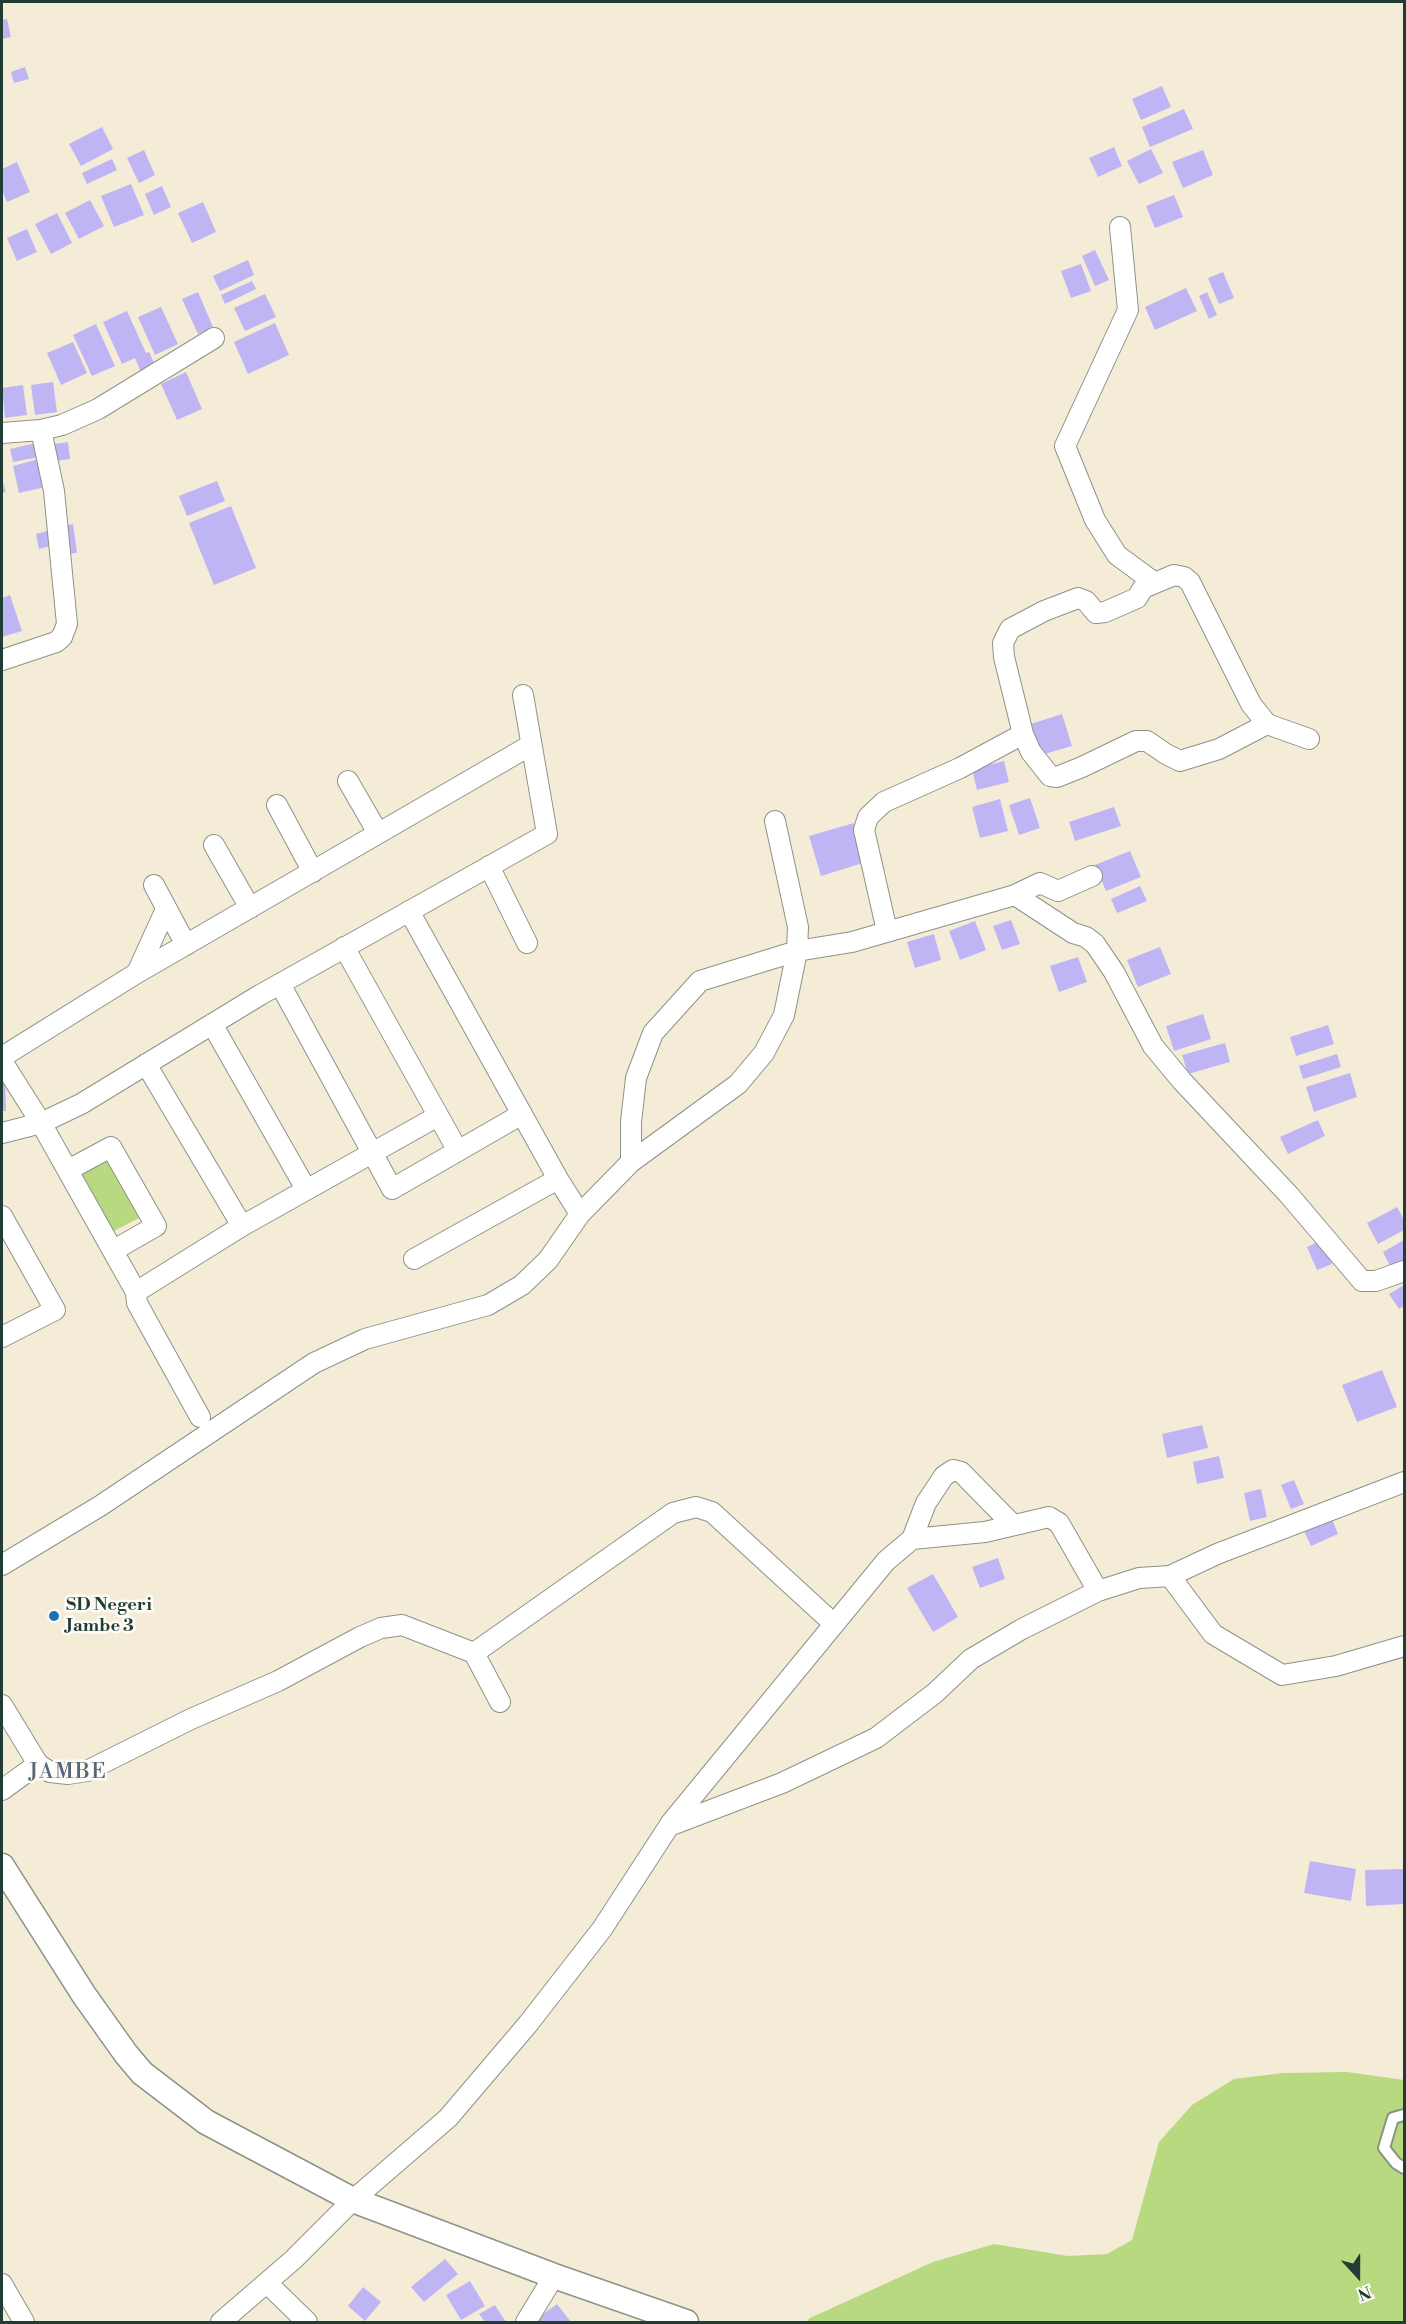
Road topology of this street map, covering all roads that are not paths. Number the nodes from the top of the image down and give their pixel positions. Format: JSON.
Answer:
{"nodes":[{"id":1,"x":1120,"y":227,"type":"dead end"},
{"id":2,"x":214,"y":338,"type":"dead end"},
{"id":3,"x":41,"y":430,"type":"junction"},
{"id":4,"x":2,"y":433,"type":"edge"},
{"id":5,"x":1155,"y":583,"type":"junction"},
{"id":6,"x":2,"y":660,"type":"edge"},
{"id":7,"x":524,"y":694,"type":"dead end"},
{"id":8,"x":1267,"y":724,"type":"junction"},
{"id":9,"x":1023,"y":734,"type":"junction"},
{"id":10,"x":1308,"y":739,"type":"dead end"},
{"id":11,"x":531,"y":745,"type":"junction"},
{"id":12,"x":348,"y":781,"type":"dead end"},
{"id":13,"x":277,"y":805,"type":"dead end"},
{"id":14,"x":775,"y":821,"type":"dead end"},
{"id":15,"x":378,"y":833,"type":"junction"},
{"id":16,"x":214,"y":845,"type":"dead end"},
{"id":17,"x":489,"y":866,"type":"junction"},
{"id":18,"x":313,"y":872,"type":"junction"},
{"id":19,"x":1092,"y":876,"type":"dead end"},
{"id":20,"x":154,"y":885,"type":"dead end"},
{"id":21,"x":1015,"y":896,"type":"junction"},
{"id":22,"x":250,"y":908,"type":"junction"},
{"id":23,"x":166,"y":909,"type":"junction"},
{"id":24,"x":409,"y":911,"type":"junction"},
{"id":25,"x":887,"y":931,"type":"junction"},
{"id":26,"x":527,"y":943,"type":"dead end"},
{"id":27,"x":186,"y":945,"type":"junction"},
{"id":28,"x":344,"y":947,"type":"junction"},
{"id":29,"x":797,"y":951,"type":"junction"},
{"id":30,"x":137,"y":973,"type":"junction"},
{"id":31,"x":280,"y":984,"type":"junction"},
{"id":32,"x":212,"y":1024,"type":"junction"},
{"id":33,"x":2,"y":1059,"type":"edge"},
{"id":34,"x":146,"y":1064,"type":"junction"},
{"id":35,"x":522,"y":1114,"type":"junction"},
{"id":36,"x":438,"y":1116,"type":"junction"},
{"id":37,"x":41,"y":1123,"type":"junction"},
{"id":38,"x":2,"y":1133,"type":"edge"},
{"id":39,"x":458,"y":1151,"type":"junction"},
{"id":40,"x":372,"y":1153,"type":"junction"},
{"id":41,"x":631,"y":1162,"type":"junction"},
{"id":42,"x":68,"y":1170,"type":"junction"},
{"id":43,"x":558,"y":1179,"type":"junction"},
{"id":44,"x":306,"y":1189,"type":"junction"},
{"id":45,"x":580,"y":1214,"type":"junction"},
{"id":46,"x":2,"y":1216,"type":"edge"},
{"id":47,"x":242,"y":1226,"type":"junction"},
{"id":48,"x":114,"y":1250,"type":"junction"},
{"id":49,"x":414,"y":1259,"type":"dead end"},
{"id":50,"x":1404,"y":1271,"type":"edge"},
{"id":51,"x":136,"y":1292,"type":"junction"},
{"id":52,"x":2,"y":1337,"type":"edge"},
{"id":53,"x":200,"y":1417,"type":"dead end"},
{"id":54,"x":1404,"y":1485,"type":"edge"},
{"id":55,"x":1013,"y":1525,"type":"junction"},
{"id":56,"x":912,"y":1539,"type":"junction"},
{"id":57,"x":2,"y":1565,"type":"edge"},
{"id":58,"x":1170,"y":1576,"type":"junction"},
{"id":59,"x":1098,"y":1591,"type":"junction"},
{"id":60,"x":834,"y":1624,"type":"junction"},
{"id":61,"x":1404,"y":1646,"type":"edge"},
{"id":62,"x":474,"y":1653,"type":"junction"},
{"id":63,"x":500,"y":1702,"type":"dead end"},
{"id":64,"x":2,"y":1706,"type":"edge"},
{"id":65,"x":39,"y":1764,"type":"junction"},
{"id":66,"x":2,"y":1790,"type":"edge"},
{"id":67,"x":669,"y":1826,"type":"junction"},
{"id":68,"x":2,"y":1866,"type":"edge"},
{"id":69,"x":1404,"y":2115,"type":"edge"},
{"id":70,"x":1404,"y":2168,"type":"edge"},
{"id":71,"x":353,"y":2200,"type":"junction"},
{"id":72,"x":554,"y":2276,"type":"junction"},
{"id":73,"x":267,"y":2283,"type":"junction"},
{"id":74,"x":2,"y":2284,"type":"edge"},
{"id":75,"x":24,"y":2322,"type":"edge"},
{"id":76,"x":221,"y":2322,"type":"edge"},
{"id":77,"x":307,"y":2322,"type":"edge"},
{"id":78,"x":526,"y":2322,"type":"edge"},
{"id":79,"x":686,"y":2322,"type":"edge"}],
"edges":[{"from":1,"to":5,"type":"street"},
{"from":2,"to":3,"type":"street"},
{"from":3,"to":4,"type":"street"},
{"from":3,"to":6,"type":"street"},
{"from":5,"to":8,"type":"street"},
{"from":5,"to":9,"type":"street"},
{"from":7,"to":11,"type":"street"},
{"from":8,"to":9,"type":"street"},
{"from":8,"to":10,"type":"street"},
{"from":9,"to":25,"type":"street"},
{"from":11,"to":15,"type":"street"},
{"from":11,"to":17,"type":"street"},
{"from":12,"to":15,"type":"street"},
{"from":13,"to":18,"type":"street"},
{"from":14,"to":29,"type":"street"},
{"from":15,"to":18,"type":"street"},
{"from":16,"to":22,"type":"street"},
{"from":17,"to":24,"type":"street"},
{"from":17,"to":26,"type":"street"},
{"from":18,"to":22,"type":"street"},
{"from":19,"to":21,"type":"street"},
{"from":20,"to":23,"type":"street"},
{"from":21,"to":25,"type":"street"},
{"from":21,"to":50,"type":"street"},
{"from":22,"to":27,"type":"street"},
{"from":23,"to":27,"type":"street"},
{"from":23,"to":30,"type":"street"},
{"from":24,"to":28,"type":"street"},
{"from":24,"to":35,"type":"street"},
{"from":25,"to":29,"type":"street"},
{"from":27,"to":30,"type":"street"},
{"from":28,"to":31,"type":"street"},
{"from":28,"to":36,"type":"street"},
{"from":29,"to":41,"type":"street"},
{"from":29,"to":41,"type":"street"},
{"from":30,"to":33,"type":"street"},
{"from":31,"to":32,"type":"street"},
{"from":31,"to":40,"type":"street"},
{"from":32,"to":34,"type":"street"},
{"from":32,"to":44,"type":"street"},
{"from":33,"to":37,"type":"street"},
{"from":34,"to":37,"type":"street"},
{"from":34,"to":47,"type":"street"},
{"from":35,"to":39,"type":"street"},
{"from":35,"to":43,"type":"street"},
{"from":36,"to":39,"type":"street"},
{"from":36,"to":40,"type":"street"},
{"from":37,"to":38,"type":"street"},
{"from":37,"to":42,"type":"street"},
{"from":39,"to":40,"type":"street"},
{"from":40,"to":44,"type":"street"},
{"from":41,"to":45,"type":"street"},
{"from":42,"to":48,"type":"street"},
{"from":42,"to":48,"type":"street"},
{"from":43,"to":45,"type":"street"},
{"from":43,"to":49,"type":"street"},
{"from":44,"to":47,"type":"street"},
{"from":45,"to":57,"type":"street"},
{"from":46,"to":52,"type":"street"},
{"from":47,"to":51,"type":"street"},
{"from":48,"to":51,"type":"street"},
{"from":51,"to":53,"type":"street"},
{"from":54,"to":58,"type":"street"},
{"from":55,"to":56,"type":"street"},
{"from":55,"to":56,"type":"street"},
{"from":55,"to":59,"type":"street"},
{"from":56,"to":60,"type":"street"},
{"from":58,"to":59,"type":"street"},
{"from":58,"to":61,"type":"street"},
{"from":59,"to":67,"type":"street"},
{"from":60,"to":62,"type":"street"},
{"from":60,"to":67,"type":"street"},
{"from":62,"to":63,"type":"street"},
{"from":62,"to":65,"type":"street"},
{"from":64,"to":65,"type":"street"},
{"from":65,"to":66,"type":"street"},
{"from":67,"to":71,"type":"street"},
{"from":68,"to":71,"type":"street"},
{"from":69,"to":70,"type":"lane"},
{"from":71,"to":72,"type":"street"},
{"from":71,"to":73,"type":"street"},
{"from":72,"to":78,"type":"street"},
{"from":72,"to":79,"type":"street"},
{"from":73,"to":76,"type":"street"},
{"from":73,"to":77,"type":"street"},
{"from":74,"to":75,"type":"street"}]}
